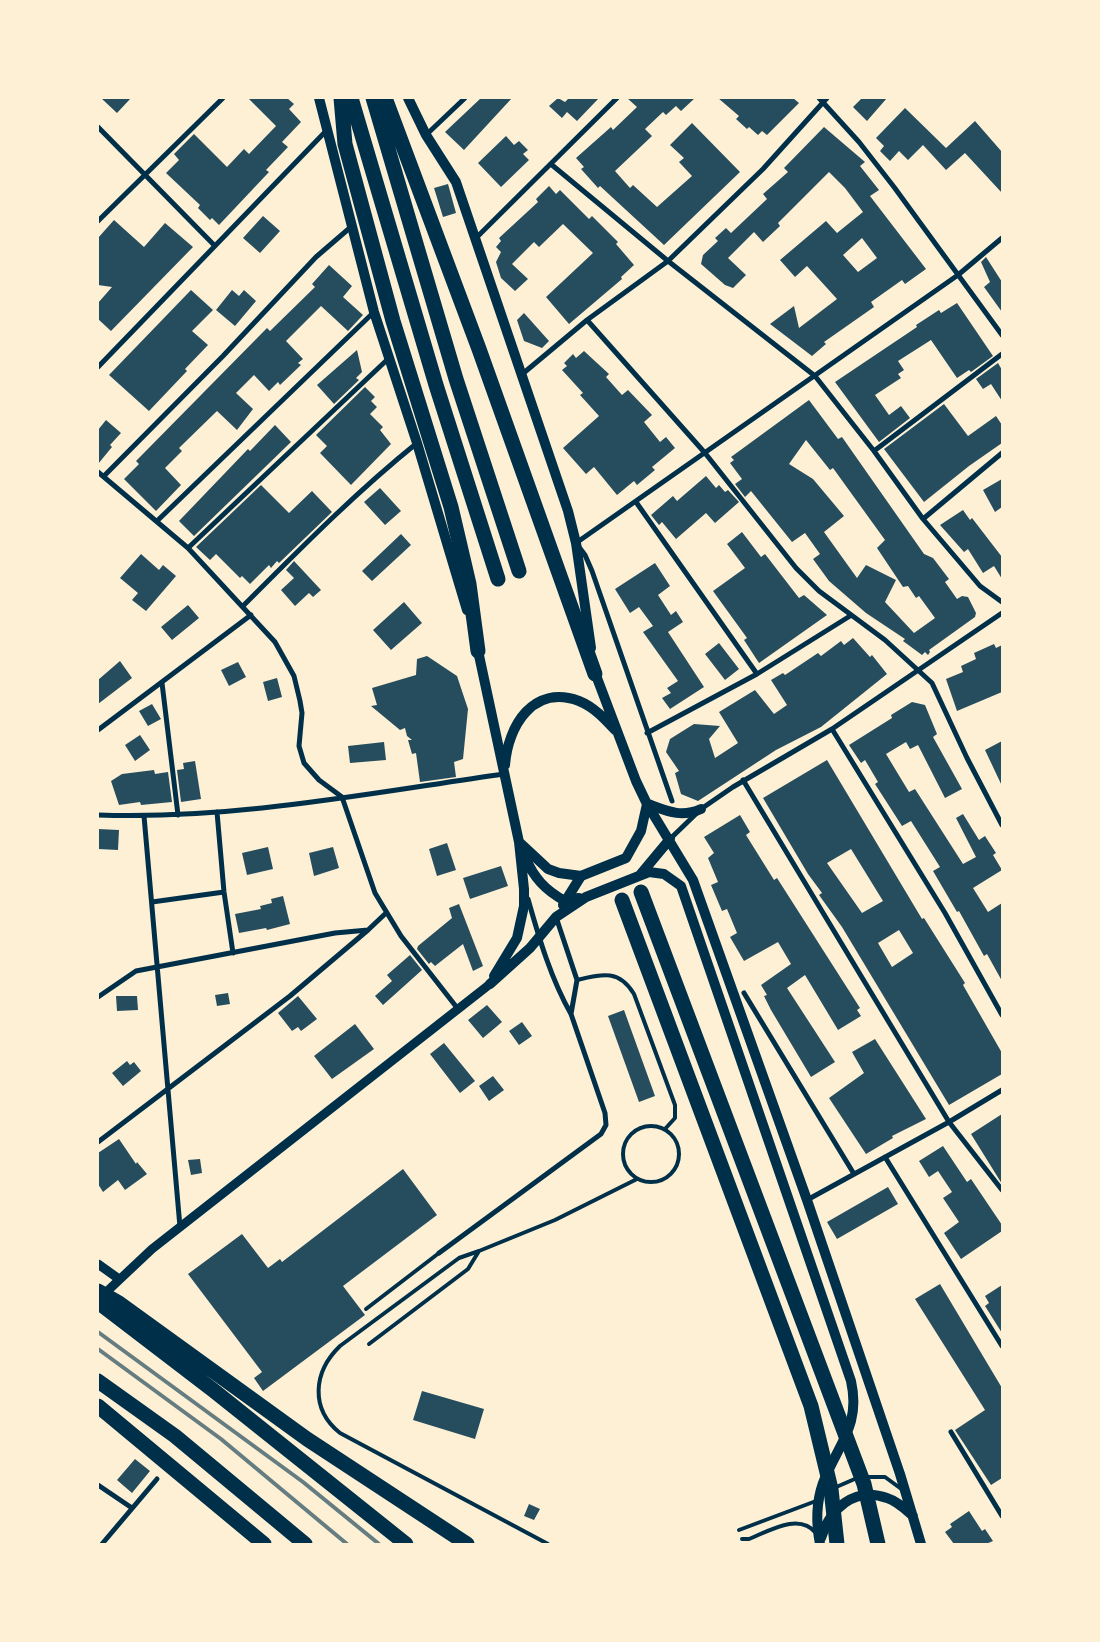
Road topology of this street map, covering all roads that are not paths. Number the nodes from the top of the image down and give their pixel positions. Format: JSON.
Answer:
{"nodes":[{"id":1,"x":223,"y":98,"type":"edge"},
{"id":2,"x":319,"y":98,"type":"edge"},
{"id":3,"x":341,"y":98,"type":"edge"},
{"id":4,"x":351,"y":98,"type":"edge"},
{"id":5,"x":373,"y":98,"type":"edge"},
{"id":6,"x":385,"y":98,"type":"edge"},
{"id":7,"x":408,"y":98,"type":"edge"},
{"id":8,"x":465,"y":98,"type":"edge"},
{"id":9,"x":617,"y":98,"type":"edge"},
{"id":10,"x":823,"y":99,"type":"edge"},
{"id":11,"x":98,"y":127,"type":"edge"},
{"id":12,"x":327,"y":131,"type":"junction"},
{"id":13,"x":426,"y":135,"type":"junction"},
{"id":14,"x":552,"y":165,"type":"junction"},
{"id":15,"x":146,"y":174,"type":"junction"},
{"id":16,"x":98,"y":221,"type":"edge"},
{"id":17,"x":352,"y":226,"type":"junction"},
{"id":18,"x":1002,"y":238,"type":"edge"},
{"id":19,"x":475,"y":239,"type":"junction"},
{"id":20,"x":215,"y":246,"type":"junction"},
{"id":21,"x":668,"y":261,"type":"junction"},
{"id":22,"x":958,"y":275,"type":"junction"},
{"id":23,"x":374,"y":312,"type":"junction"},
{"id":24,"x":587,"y":320,"type":"junction"},
{"id":25,"x":1002,"y":335,"type":"edge"},
{"id":26,"x":1002,"y":354,"type":"edge"},
{"id":27,"x":389,"y":358,"type":"junction"},
{"id":28,"x":98,"y":367,"type":"edge"},
{"id":29,"x":520,"y":376,"type":"junction"},
{"id":30,"x":815,"y":376,"type":"junction"},
{"id":31,"x":416,"y":442,"type":"junction"},
{"id":32,"x":874,"y":450,"type":"junction"},
{"id":33,"x":705,"y":453,"type":"junction"},
{"id":34,"x":1002,"y":453,"type":"edge"},
{"id":35,"x":98,"y":472,"type":"edge"},
{"id":36,"x":104,"y":476,"type":"junction"},
{"id":37,"x":636,"y":502,"type":"junction"},
{"id":38,"x":922,"y":519,"type":"junction"},
{"id":39,"x":157,"y":521,"type":"junction"},
{"id":40,"x":576,"y":543,"type":"junction"},
{"id":41,"x":188,"y":548,"type":"junction"},
{"id":42,"x":519,"y":571,"type":"dead end"},
{"id":43,"x":498,"y":579,"type":"dead end"},
{"id":44,"x":1002,"y":602,"type":"edge"},
{"id":45,"x":243,"y":606,"type":"junction"},
{"id":46,"x":1002,"y":613,"type":"edge"},
{"id":47,"x":251,"y":615,"type":"junction"},
{"id":48,"x":850,"y":616,"type":"junction"},
{"id":49,"x":478,"y":651,"type":"junction"},
{"id":50,"x":920,"y":669,"type":"junction"},
{"id":51,"x":595,"y":674,"type":"junction"},
{"id":52,"x":757,"y":674,"type":"junction"},
{"id":53,"x":162,"y":683,"type":"junction"},
{"id":54,"x":832,"y":728,"type":"junction"},
{"id":55,"x":98,"y":730,"type":"edge"},
{"id":56,"x":647,"y":733,"type":"junction"},
{"id":57,"x":619,"y":735,"type":"junction"},
{"id":58,"x":504,"y":774,"type":"junction"},
{"id":59,"x":743,"y":780,"type":"junction"},
{"id":60,"x":342,"y":797,"type":"junction"},
{"id":61,"x":672,"y":801,"type":"dead end"},
{"id":62,"x":647,"y":804,"type":"junction"},
{"id":63,"x":701,"y":809,"type":"junction"},
{"id":64,"x":216,"y":812,"type":"junction"},
{"id":65,"x":98,"y":815,"type":"edge"},
{"id":66,"x":178,"y":815,"type":"junction"},
{"id":67,"x":144,"y":816,"type":"junction"},
{"id":68,"x":1002,"y":825,"type":"edge"},
{"id":69,"x":670,"y":839,"type":"junction"},
{"id":70,"x":519,"y":842,"type":"junction"},
{"id":71,"x":640,"y":875,"type":"junction"},
{"id":72,"x":581,"y":876,"type":"junction"},
{"id":73,"x":524,"y":889,"type":"junction"},
{"id":74,"x":224,"y":892,"type":"junction"},
{"id":75,"x":641,"y":892,"type":"dead end"},
{"id":76,"x":586,"y":897,"type":"junction"},
{"id":77,"x":622,"y":900,"type":"dead end"},
{"id":78,"x":565,"y":901,"type":"junction"},
{"id":79,"x":152,"y":902,"type":"junction"},
{"id":80,"x":386,"y":913,"type":"junction"},
{"id":81,"x":556,"y":917,"type":"junction"},
{"id":82,"x":368,"y":930,"type":"junction"},
{"id":83,"x":539,"y":938,"type":"junction"},
{"id":84,"x":233,"y":954,"type":"junction"},
{"id":85,"x":158,"y":966,"type":"junction"},
{"id":86,"x":577,"y":980,"type":"junction"},
{"id":87,"x":490,"y":984,"type":"junction"},
{"id":88,"x":744,"y":993,"type":"dead end"},
{"id":89,"x":98,"y":996,"type":"edge"},
{"id":90,"x":458,"y":1009,"type":"junction"},
{"id":91,"x":571,"y":1014,"type":"junction"},
{"id":92,"x":1002,"y":1016,"type":"edge"},
{"id":93,"x":169,"y":1088,"type":"junction"},
{"id":94,"x":1002,"y":1090,"type":"edge"},
{"id":95,"x":949,"y":1122,"type":"junction"},
{"id":96,"x":665,"y":1129,"type":"junction"},
{"id":97,"x":98,"y":1142,"type":"edge"},
{"id":98,"x":886,"y":1157,"type":"junction"},
{"id":99,"x":854,"y":1174,"type":"junction"},
{"id":100,"x":637,"y":1179,"type":"junction"},
{"id":101,"x":1002,"y":1190,"type":"edge"},
{"id":102,"x":808,"y":1200,"type":"junction"},
{"id":103,"x":180,"y":1226,"type":"junction"},
{"id":104,"x":479,"y":1251,"type":"junction"},
{"id":105,"x":439,"y":1253,"type":"joint"},
{"id":106,"x":98,"y":1264,"type":"edge"},
{"id":107,"x":119,"y":1279,"type":"junction"},
{"id":108,"x":103,"y":1290,"type":"edge"},
{"id":109,"x":98,"y":1301,"type":"edge"},
{"id":110,"x":366,"y":1309,"type":"dead end"},
{"id":111,"x":369,"y":1344,"type":"dead end"},
{"id":112,"x":1002,"y":1346,"type":"edge"},
{"id":113,"x":98,"y":1381,"type":"edge"},
{"id":114,"x":98,"y":1406,"type":"edge"},
{"id":115,"x":951,"y":1432,"type":"dead end"},
{"id":116,"x":157,"y":1480,"type":"dead end"},
{"id":117,"x":98,"y":1485,"type":"edge"},
{"id":118,"x":907,"y":1495,"type":"junction"},
{"id":119,"x":818,"y":1499,"type":"junction"},
{"id":120,"x":132,"y":1508,"type":"junction"},
{"id":121,"x":913,"y":1516,"type":"junction"},
{"id":122,"x":1002,"y":1516,"type":"edge"},
{"id":123,"x":739,"y":1530,"type":"dead end"},
{"id":124,"x":742,"y":1539,"type":"dead end"},
{"id":125,"x":102,"y":1544,"type":"edge"},
{"id":126,"x":264,"y":1544,"type":"edge"},
{"id":127,"x":305,"y":1544,"type":"edge"},
{"id":128,"x":406,"y":1544,"type":"edge"},
{"id":129,"x":467,"y":1544,"type":"edge"},
{"id":130,"x":548,"y":1544,"type":"edge"},
{"id":131,"x":820,"y":1544,"type":"edge"},
{"id":132,"x":837,"y":1544,"type":"edge"},
{"id":133,"x":878,"y":1544,"type":"edge"},
{"id":134,"x":921,"y":1544,"type":"edge"}],
"edges":[{"from":1,"to":15,"type":"street"},
{"from":2,"to":12,"type":"main road"},
{"from":3,"to":49,"type":"highway"},
{"from":4,"to":43,"type":"highway"},
{"from":5,"to":42,"type":"highway"},
{"from":6,"to":51,"type":"highway"},
{"from":7,"to":13,"type":"main road"},
{"from":8,"to":13,"type":"street"},
{"from":9,"to":14,"type":"street"},
{"from":10,"to":21,"type":"street"},
{"from":10,"to":22,"type":"street"},
{"from":11,"to":15,"type":"street"},
{"from":12,"to":17,"type":"main road"},
{"from":12,"to":20,"type":"street"},
{"from":13,"to":19,"type":"main road"},
{"from":14,"to":19,"type":"street"},
{"from":14,"to":21,"type":"street"},
{"from":15,"to":16,"type":"street"},
{"from":15,"to":20,"type":"street"},
{"from":17,"to":23,"type":"main road"},
{"from":17,"to":36,"type":"street"},
{"from":18,"to":22,"type":"street"},
{"from":19,"to":29,"type":"main road"},
{"from":20,"to":28,"type":"street"},
{"from":21,"to":24,"type":"street"},
{"from":21,"to":30,"type":"street"},
{"from":22,"to":25,"type":"street"},
{"from":22,"to":30,"type":"street"},
{"from":23,"to":27,"type":"main road"},
{"from":23,"to":39,"type":"street"},
{"from":24,"to":29,"type":"street"},
{"from":24,"to":33,"type":"street"},
{"from":26,"to":32,"type":"street"},
{"from":27,"to":31,"type":"main road"},
{"from":27,"to":41,"type":"street"},
{"from":29,"to":40,"type":"main road"},
{"from":30,"to":32,"type":"street"},
{"from":30,"to":33,"type":"street"},
{"from":31,"to":45,"type":"street"},
{"from":31,"to":49,"type":"main road"},
{"from":32,"to":38,"type":"street"},
{"from":33,"to":37,"type":"street"},
{"from":33,"to":48,"type":"street"},
{"from":34,"to":38,"type":"street"},
{"from":35,"to":36,"type":"street"},
{"from":36,"to":39,"type":"street"},
{"from":37,"to":40,"type":"street"},
{"from":37,"to":52,"type":"street"},
{"from":38,"to":44,"type":"street"},
{"from":39,"to":41,"type":"street"},
{"from":40,"to":51,"type":"main road"},
{"from":40,"to":56,"type":"street"},
{"from":41,"to":45,"type":"street"},
{"from":45,"to":47,"type":"street"},
{"from":46,"to":50,"type":"street"},
{"from":47,"to":53,"type":"street"},
{"from":47,"to":60,"type":"street"},
{"from":48,"to":50,"type":"street"},
{"from":48,"to":52,"type":"street"},
{"from":49,"to":58,"type":"main road"},
{"from":50,"to":54,"type":"street"},
{"from":50,"to":68,"type":"street"},
{"from":51,"to":57,"type":"main road"},
{"from":52,"to":56,"type":"street"},
{"from":53,"to":55,"type":"street"},
{"from":53,"to":66,"type":"street"},
{"from":54,"to":59,"type":"street"},
{"from":54,"to":92,"type":"street"},
{"from":56,"to":61,"type":"street"},
{"from":57,"to":58,"type":"main road"},
{"from":57,"to":62,"type":"main road"},
{"from":58,"to":60,"type":"street"},
{"from":58,"to":70,"type":"main road"},
{"from":59,"to":63,"type":"street"},
{"from":59,"to":95,"type":"street"},
{"from":60,"to":64,"type":"street"},
{"from":60,"to":80,"type":"street"},
{"from":62,"to":63,"type":"main road"},
{"from":62,"to":69,"type":"main road"},
{"from":62,"to":72,"type":"main road"},
{"from":63,"to":69,"type":"street"},
{"from":64,"to":66,"type":"street"},
{"from":64,"to":74,"type":"street"},
{"from":65,"to":67,"type":"street"},
{"from":66,"to":67,"type":"street"},
{"from":67,"to":79,"type":"street"},
{"from":69,"to":71,"type":"main road"},
{"from":69,"to":102,"type":"main road"},
{"from":70,"to":72,"type":"main road"},
{"from":70,"to":73,"type":"main road"},
{"from":70,"to":78,"type":"main road"},
{"from":71,"to":76,"type":"main road"},
{"from":71,"to":119,"type":"main road"},
{"from":72,"to":78,"type":"main road"},
{"from":73,"to":83,"type":"street"},
{"from":73,"to":87,"type":"main road"},
{"from":74,"to":79,"type":"street"},
{"from":74,"to":84,"type":"street"},
{"from":75,"to":133,"type":"highway"},
{"from":76,"to":78,"type":"main road"},
{"from":76,"to":81,"type":"main road"},
{"from":77,"to":132,"type":"highway"},
{"from":78,"to":81,"type":"main road"},
{"from":79,"to":85,"type":"street"},
{"from":80,"to":82,"type":"street"},
{"from":80,"to":90,"type":"street"},
{"from":81,"to":83,"type":"main road"},
{"from":81,"to":86,"type":"street"},
{"from":82,"to":84,"type":"street"},
{"from":82,"to":93,"type":"street"},
{"from":83,"to":87,"type":"main road"},
{"from":83,"to":91,"type":"street"},
{"from":84,"to":85,"type":"street"},
{"from":85,"to":89,"type":"street"},
{"from":85,"to":93,"type":"street"},
{"from":86,"to":91,"type":"street"},
{"from":86,"to":96,"type":"lane"},
{"from":87,"to":90,"type":"street"},
{"from":88,"to":99,"type":"street"},
{"from":90,"to":103,"type":"street"},
{"from":91,"to":105,"type":"street"},
{"from":93,"to":97,"type":"street"},
{"from":93,"to":103,"type":"street"},
{"from":94,"to":95,"type":"street"},
{"from":95,"to":98,"type":"street"},
{"from":95,"to":101,"type":"street"},
{"from":96,"to":100,"type":"lane"},
{"from":96,"to":100,"type":"lane"},
{"from":98,"to":99,"type":"street"},
{"from":98,"to":112,"type":"street"},
{"from":99,"to":102,"type":"street"},
{"from":100,"to":104,"type":"lane"},
{"from":102,"to":118,"type":"main road"},
{"from":103,"to":107,"type":"street"},
{"from":104,"to":111,"type":"lane"},
{"from":104,"to":130,"type":"lane"},
{"from":105,"to":110,"type":"lane"},
{"from":106,"to":107,"type":"street"},
{"from":107,"to":108,"type":"street"},
{"from":108,"to":109,"type":"street"},
{"from":108,"to":129,"type":"highway"},
{"from":109,"to":128,"type":"highway"},
{"from":113,"to":127,"type":"highway"},
{"from":114,"to":126,"type":"highway"},
{"from":115,"to":122,"type":"street"},
{"from":116,"to":120,"type":"street"},
{"from":117,"to":120,"type":"street"},
{"from":118,"to":119,"type":"lane"},
{"from":118,"to":121,"type":"main road"},
{"from":119,"to":123,"type":"lane"},
{"from":119,"to":131,"type":"main road"},
{"from":120,"to":125,"type":"street"},
{"from":121,"to":131,"type":"main road"},
{"from":121,"to":134,"type":"main road"},
{"from":124,"to":131,"type":"lane"}]}
